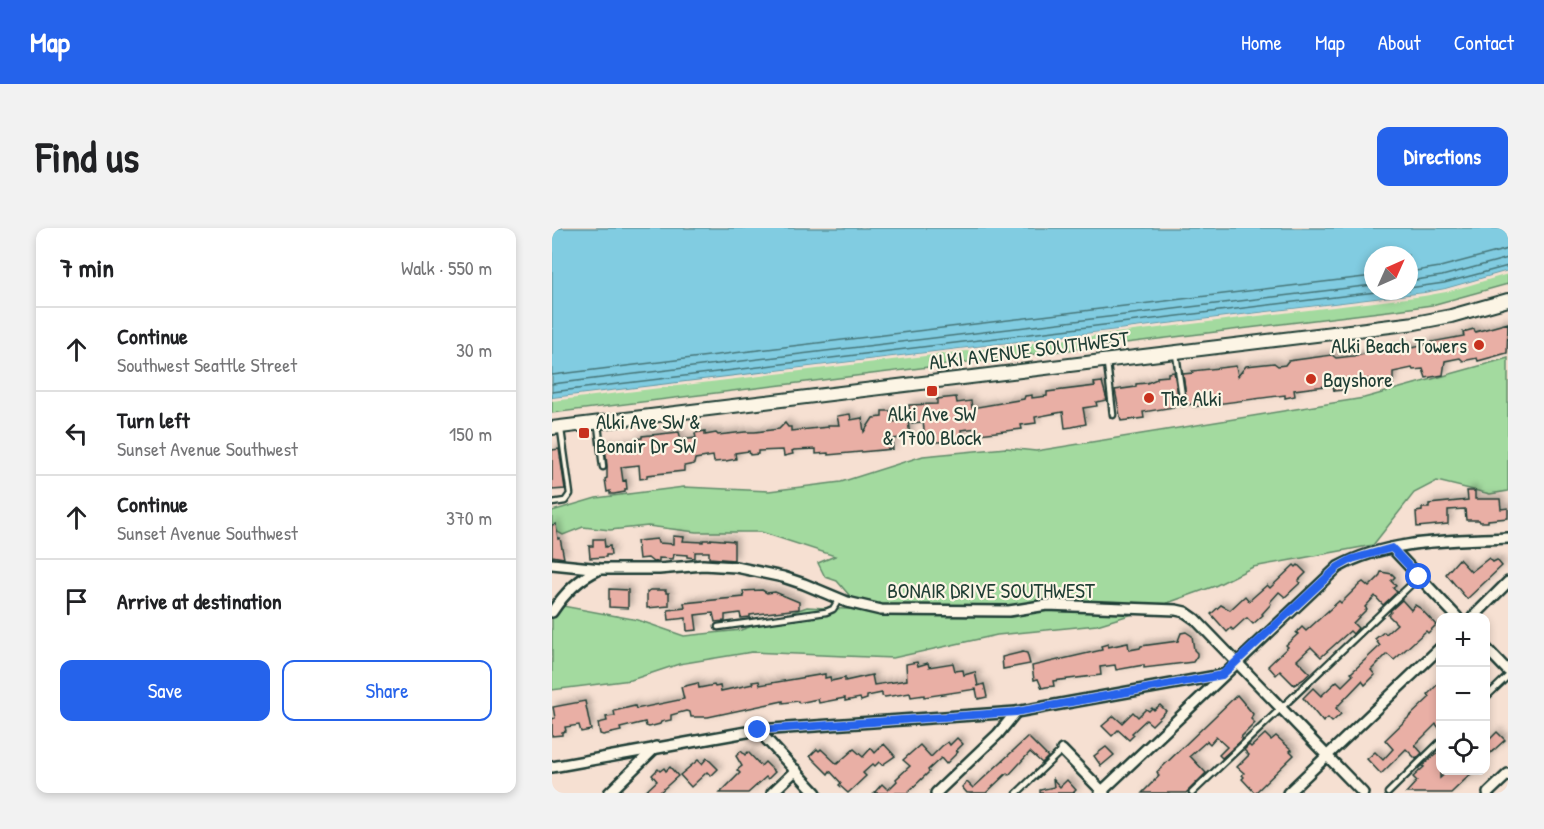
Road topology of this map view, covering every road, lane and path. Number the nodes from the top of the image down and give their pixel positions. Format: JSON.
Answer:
{"nodes":[{"id":1,"x":1508,"y":300,"type":"edge"},
{"id":2,"x":1175,"y":352,"type":"junction"},
{"id":3,"x":1107,"y":360,"type":"junction"},
{"id":4,"x":1184,"y":404,"type":"dead end"},
{"id":5,"x":1113,"y":415,"type":"dead end"},
{"id":6,"x":597,"y":422,"type":"junction"},
{"id":7,"x":556,"y":427,"type":"edge"},
{"id":8,"x":603,"y":467,"type":"dead end"},
{"id":9,"x":552,"y":503,"type":"edge"},
{"id":10,"x":1508,"y":538,"type":"edge"},
{"id":11,"x":1392,"y":548,"type":"junction"},
{"id":12,"x":553,"y":565,"type":"edge"},
{"id":13,"x":601,"y":569,"type":"junction"},
{"id":14,"x":1419,"y":577,"type":"junction"},
{"id":15,"x":1508,"y":582,"type":"edge"},
{"id":16,"x":839,"y":599,"type":"junction"},
{"id":17,"x":552,"y":612,"type":"edge"},
{"id":18,"x":1452,"y":613,"type":"edge"},
{"id":19,"x":1478,"y":613,"type":"edge"},
{"id":20,"x":718,"y":627,"type":"dead end"},
{"id":21,"x":1436,"y":652,"type":"edge"},
{"id":22,"x":1490,"y":652,"type":"edge"},
{"id":23,"x":1237,"y":661,"type":"junction"},
{"id":24,"x":1508,"y":671,"type":"edge"},
{"id":25,"x":1222,"y":675,"type":"junction"},
{"id":26,"x":1508,"y":676,"type":"edge"},
{"id":27,"x":1490,"y":693,"type":"edge"},
{"id":28,"x":1282,"y":707,"type":"junction"},
{"id":29,"x":1016,"y":712,"type":"junction"},
{"id":30,"x":758,"y":730,"type":"junction"},
{"id":31,"x":1436,"y":746,"type":"edge"},
{"id":32,"x":656,"y":747,"type":"junction"},
{"id":33,"x":1062,"y":750,"type":"joint"},
{"id":34,"x":1328,"y":756,"type":"junction"},
{"id":35,"x":552,"y":767,"type":"edge"},
{"id":36,"x":796,"y":770,"type":"junction"},
{"id":37,"x":1508,"y":774,"type":"edge"},
{"id":38,"x":1102,"y":792,"type":"edge"},
{"id":39,"x":609,"y":793,"type":"edge"},
{"id":40,"x":772,"y":793,"type":"edge"},
{"id":41,"x":816,"y":793,"type":"edge"},
{"id":42,"x":936,"y":793,"type":"edge"},
{"id":43,"x":1017,"y":793,"type":"edge"},
{"id":44,"x":1192,"y":793,"type":"edge"},
{"id":45,"x":1288,"y":793,"type":"edge"},
{"id":46,"x":1363,"y":793,"type":"edge"},
{"id":47,"x":1388,"y":793,"type":"edge"},
{"id":48,"x":1488,"y":793,"type":"edge"}],
"edges":[{"from":1,"to":2,"type":"main road","name":"ALKI AVENUE SOUTHWEST"},
{"from":2,"to":3,"type":"main road","name":"ALKI AVENUE SOUTHWEST"},
{"from":2,"to":4,"type":"lane"},
{"from":3,"to":5,"type":"lane"},
{"from":3,"to":6,"type":"main road","name":"ALKI AVENUE SOUTHWEST"},
{"from":6,"to":7,"type":"main road","name":"ALKI AVENUE SOUTHWEST"},
{"from":6,"to":8,"type":"lane"},
{"from":7,"to":9,"type":"lane"},
{"from":10,"to":11,"type":"street"},
{"from":11,"to":14,"type":"street"},
{"from":11,"to":23,"type":"street"},
{"from":12,"to":13,"type":"street","name":"BONAIR DRIVE SOUTHWEST"},
{"from":13,"to":16,"type":"street","name":"BONAIR DRIVE SOUTHWEST"},
{"from":13,"to":17,"type":"street"},
{"from":14,"to":18,"type":"street"},
{"from":14,"to":28,"type":"lane"},
{"from":15,"to":19,"type":"street"},
{"from":16,"to":20,"type":"lane"},
{"from":16,"to":23,"type":"street","name":"BONAIR DRIVE SOUTHWEST"},
{"from":21,"to":34,"type":"street"},
{"from":22,"to":24,"type":"street"},
{"from":23,"to":25,"type":"street"},
{"from":23,"to":28,"type":"street","name":"BONAIR DRIVE SOUTHWEST"},
{"from":25,"to":29,"type":"street"},
{"from":25,"to":38,"type":"street"},
{"from":26,"to":27,"type":"lane"},
{"from":28,"to":34,"type":"street","name":"BONAIR DRIVE SOUTHWEST"},
{"from":28,"to":44,"type":"lane"},
{"from":29,"to":30,"type":"street"},
{"from":29,"to":42,"type":"street"},
{"from":30,"to":32,"type":"street"},
{"from":30,"to":36,"type":"street"},
{"from":31,"to":47,"type":"lane"},
{"from":32,"to":35,"type":"street"},
{"from":32,"to":39,"type":"street"},
{"from":33,"to":38,"type":"street"},
{"from":33,"to":43,"type":"lane"},
{"from":34,"to":45,"type":"street"},
{"from":34,"to":46,"type":"street","name":"BONAIR DRIVE SOUTHWEST"},
{"from":36,"to":40,"type":"street"},
{"from":36,"to":41,"type":"street"},
{"from":37,"to":48,"type":"street"}]}
